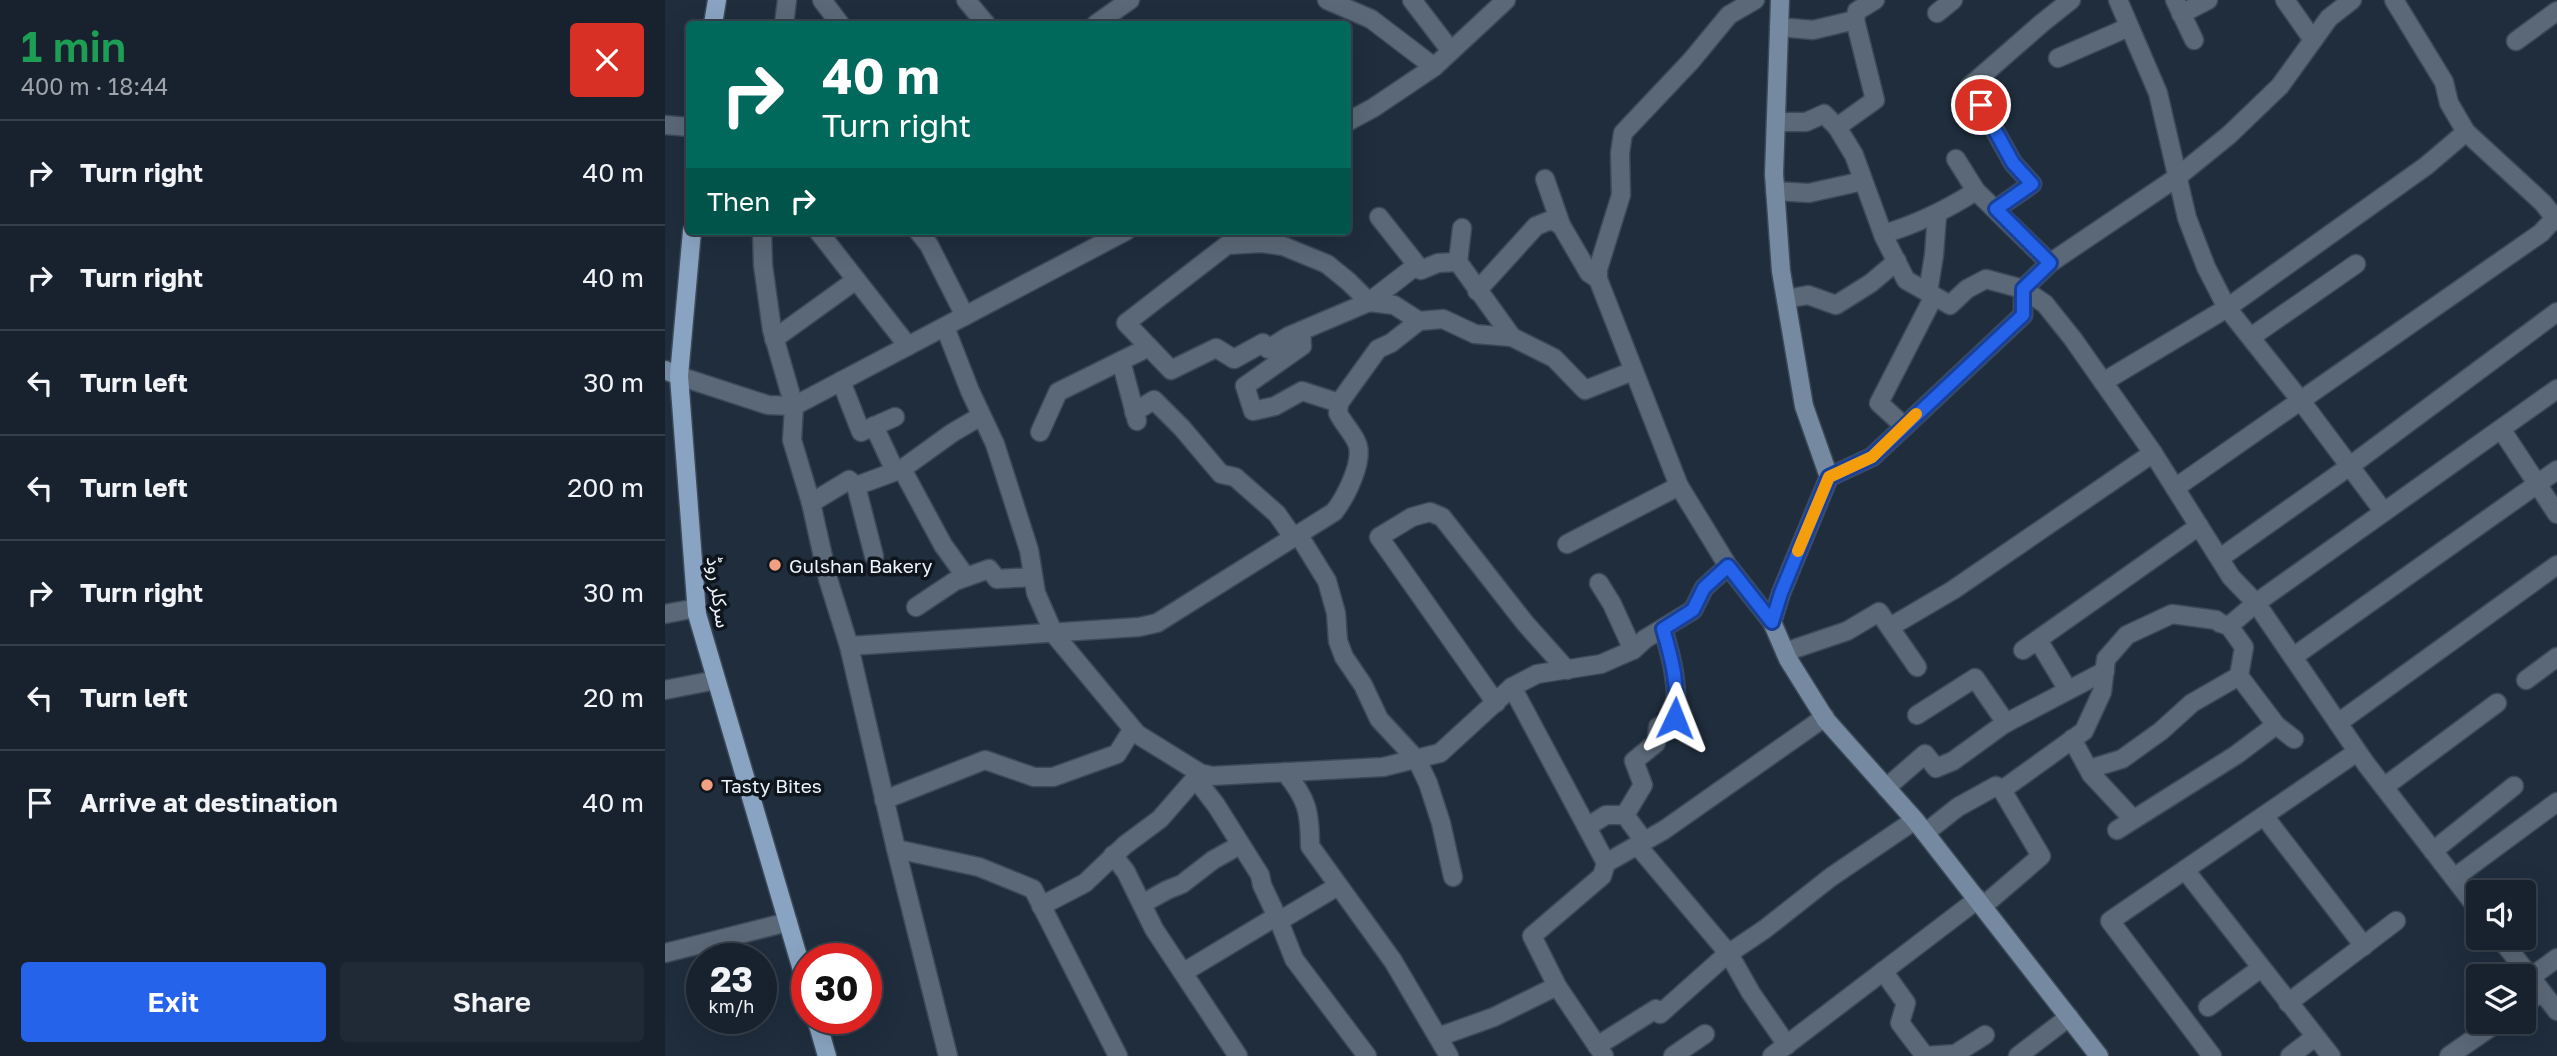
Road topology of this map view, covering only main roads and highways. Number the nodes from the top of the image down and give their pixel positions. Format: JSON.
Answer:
{"nodes":[{"id":1,"x":717,"y":0,"type":"edge"},
{"id":2,"x":1780,"y":0,"type":"edge"},
{"id":3,"x":714,"y":21,"type":"edge"},
{"id":4,"x":691,"y":235,"type":"edge"},
{"id":5,"x":672,"y":373,"type":"edge"},
{"id":6,"x":794,"y":943,"type":"edge"},
{"id":7,"x":821,"y":1034,"type":"edge"},
{"id":8,"x":827,"y":1056,"type":"edge"},
{"id":9,"x":2099,"y":1056,"type":"edge"}],
"edges":[{"from":1,"to":3,"type":"main road"},
{"from":2,"to":9,"type":"main road"},
{"from":4,"to":5,"type":"main road","name":"سرکلر روڈ"},
{"from":5,"to":6,"type":"main road","name":"سرکلر روڈ"},
{"from":7,"to":8,"type":"main road"}]}
